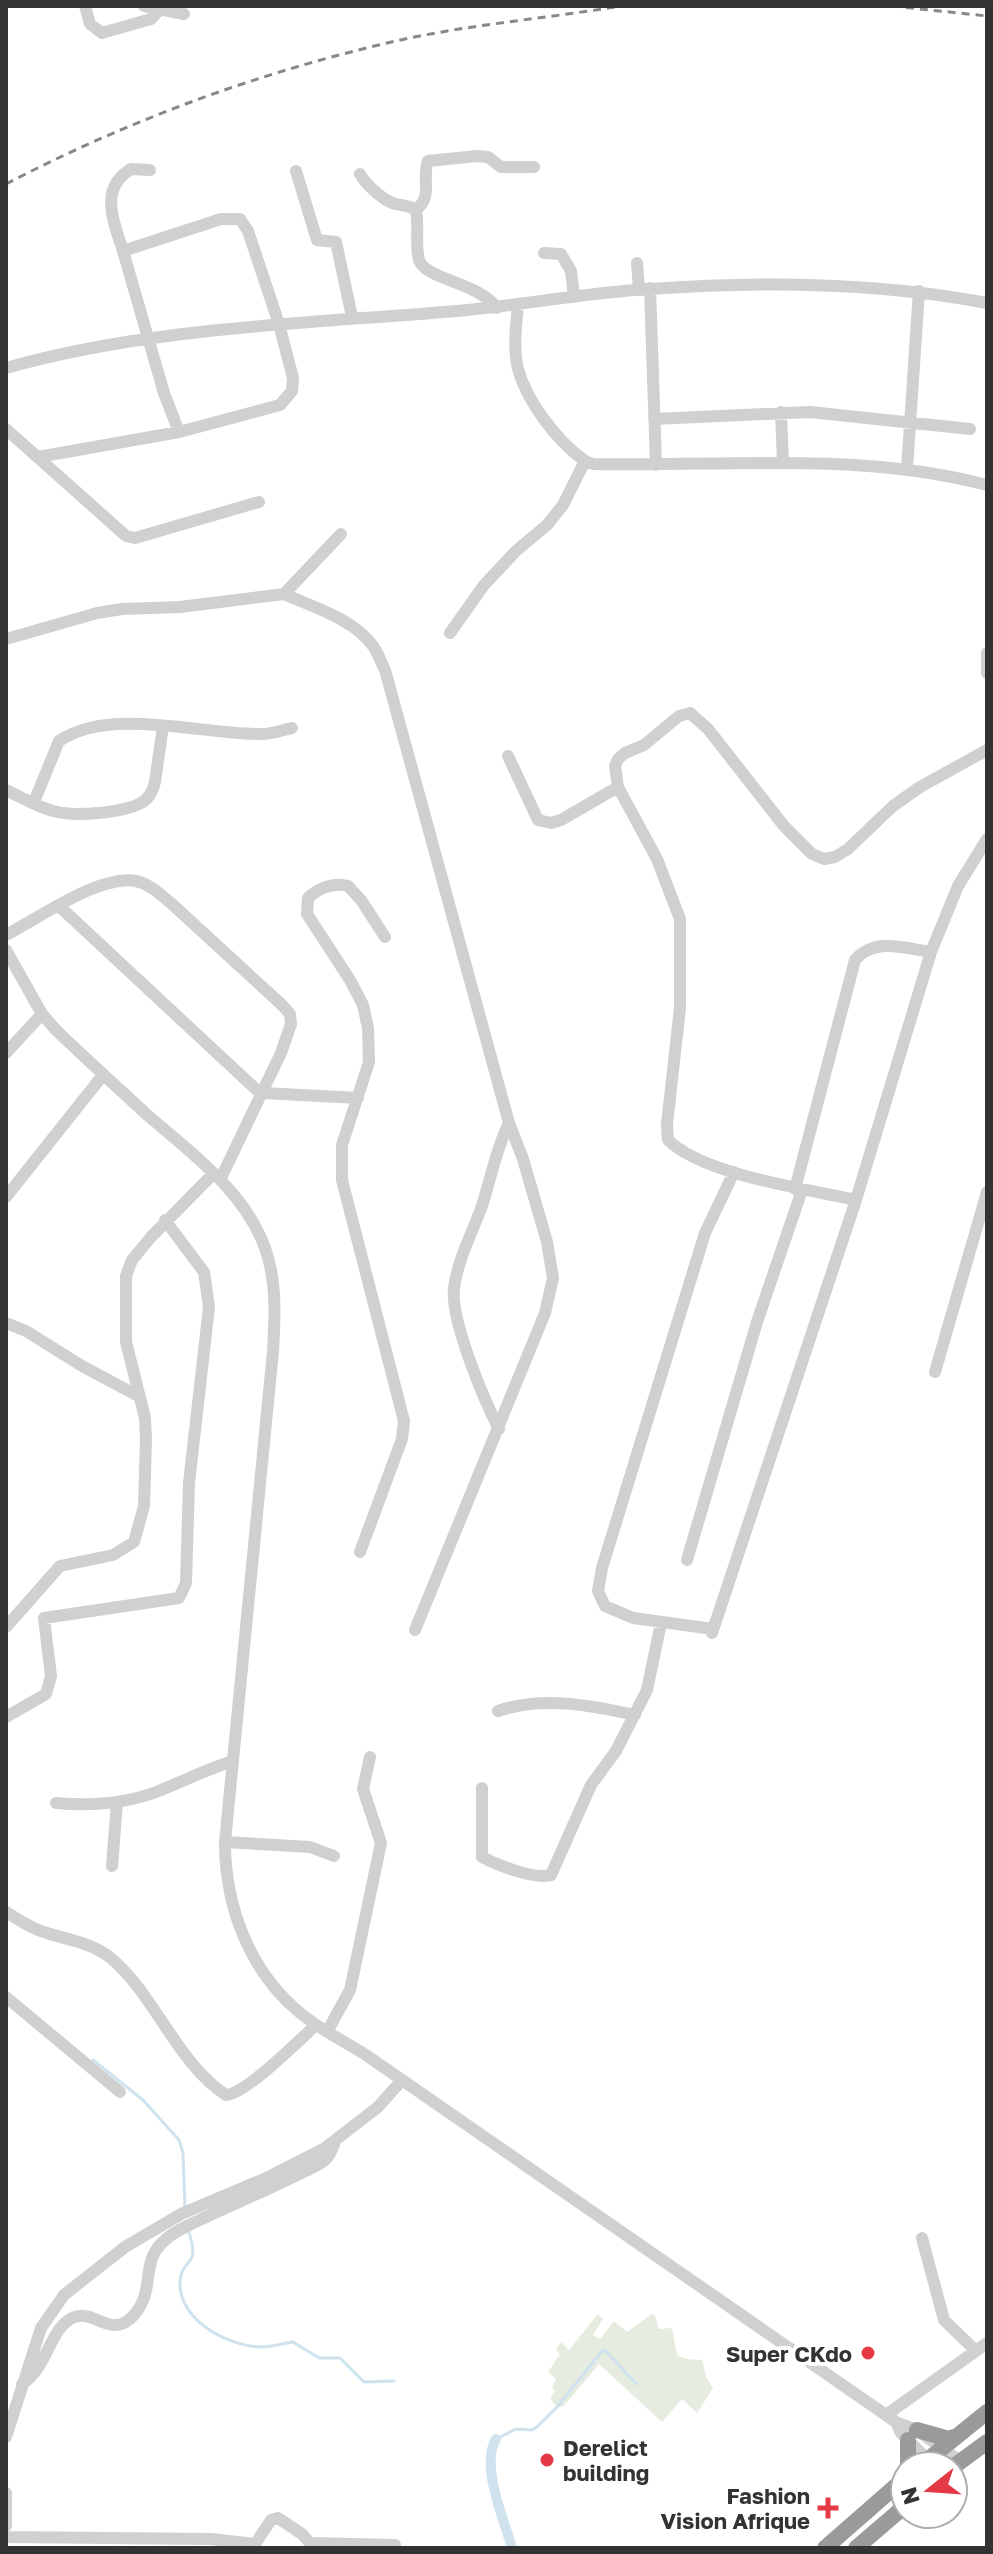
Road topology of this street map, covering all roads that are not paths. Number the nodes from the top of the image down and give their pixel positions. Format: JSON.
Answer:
{"nodes":[{"id":1,"x":85,"y":6,"type":"edge"},
{"id":2,"x":144,"y":6,"type":"edge"},
{"id":3,"x":160,"y":9,"type":"junction"},
{"id":4,"x":184,"y":14,"type":"dead end"},
{"id":5,"x":534,"y":167,"type":"dead end"},
{"id":6,"x":150,"y":170,"type":"dead end"},
{"id":7,"x":296,"y":171,"type":"dead end"},
{"id":8,"x":360,"y":174,"type":"dead end"},
{"id":9,"x":416,"y":210,"type":"junction"},
{"id":10,"x":123,"y":251,"type":"junction"},
{"id":11,"x":544,"y":253,"type":"dead end"},
{"id":12,"x":637,"y":263,"type":"dead end"},
{"id":13,"x":644,"y":289,"type":"junction"},
{"id":14,"x":919,"y":291,"type":"junction"},
{"id":15,"x":574,"y":297,"type":"junction"},
{"id":16,"x":987,"y":303,"type":"edge"},
{"id":17,"x":518,"y":305,"type":"junction"},
{"id":18,"x":497,"y":308,"type":"junction"},
{"id":19,"x":352,"y":317,"type":"junction"},
{"id":20,"x":279,"y":324,"type":"junction"},
{"id":21,"x":148,"y":339,"type":"junction"},
{"id":22,"x":6,"y":368,"type":"edge"},
{"id":23,"x":781,"y":412,"type":"junction"},
{"id":24,"x":654,"y":419,"type":"junction"},
{"id":25,"x":910,"y":421,"type":"junction"},
{"id":26,"x":6,"y":429,"type":"edge"},
{"id":27,"x":970,"y":429,"type":"dead end"},
{"id":28,"x":179,"y":432,"type":"junction"},
{"id":29,"x":38,"y":457,"type":"junction"},
{"id":30,"x":585,"y":461,"type":"junction"},
{"id":31,"x":783,"y":462,"type":"junction"},
{"id":32,"x":656,"y":465,"type":"junction"},
{"id":33,"x":907,"y":469,"type":"junction"},
{"id":34,"x":987,"y":485,"type":"edge"},
{"id":35,"x":259,"y":502,"type":"dead end"},
{"id":36,"x":341,"y":534,"type":"dead end"},
{"id":37,"x":284,"y":594,"type":"junction"},
{"id":38,"x":450,"y":633,"type":"dead end"},
{"id":39,"x":6,"y":639,"type":"edge"},
{"id":40,"x":987,"y":653,"type":"edge"},
{"id":41,"x":987,"y":673,"type":"edge"},
{"id":42,"x":163,"y":726,"type":"junction"},
{"id":43,"x":292,"y":728,"type":"dead end"},
{"id":44,"x":987,"y":750,"type":"edge"},
{"id":45,"x":508,"y":756,"type":"dead end"},
{"id":46,"x":618,"y":787,"type":"junction"},
{"id":47,"x":6,"y":790,"type":"edge"},
{"id":48,"x":34,"y":802,"type":"junction"},
{"id":49,"x":987,"y":839,"type":"edge"},
{"id":50,"x":60,"y":907,"type":"junction"},
{"id":51,"x":6,"y":935,"type":"edge"},
{"id":52,"x":385,"y":937,"type":"dead end"},
{"id":53,"x":6,"y":950,"type":"edge"},
{"id":54,"x":931,"y":952,"type":"junction"},
{"id":55,"x":42,"y":1014,"type":"junction"},
{"id":56,"x":6,"y":1053,"type":"edge"},
{"id":57,"x":103,"y":1075,"type":"junction"},
{"id":58,"x":262,"y":1094,"type":"junction"},
{"id":59,"x":358,"y":1098,"type":"junction"},
{"id":60,"x":509,"y":1123,"type":"junction"},
{"id":61,"x":734,"y":1172,"type":"junction"},
{"id":62,"x":216,"y":1177,"type":"junction"},
{"id":63,"x":799,"y":1190,"type":"junction"},
{"id":64,"x":987,"y":1192,"type":"edge"},
{"id":65,"x":6,"y":1197,"type":"edge"},
{"id":66,"x":856,"y":1200,"type":"junction"},
{"id":67,"x":165,"y":1220,"type":"junction"},
{"id":68,"x":6,"y":1323,"type":"edge"},
{"id":69,"x":935,"y":1372,"type":"dead end"},
{"id":70,"x":140,"y":1397,"type":"junction"},
{"id":71,"x":499,"y":1429,"type":"junction"},
{"id":72,"x":360,"y":1552,"type":"dead end"},
{"id":73,"x":687,"y":1560,"type":"dead end"},
{"id":74,"x":661,"y":1623,"type":"junction"},
{"id":75,"x":6,"y":1627,"type":"edge"},
{"id":76,"x":415,"y":1630,"type":"dead end"},
{"id":77,"x":498,"y":1711,"type":"dead end"},
{"id":78,"x":635,"y":1715,"type":"junction"},
{"id":79,"x":6,"y":1717,"type":"edge"},
{"id":80,"x":370,"y":1757,"type":"dead end"},
{"id":81,"x":233,"y":1761,"type":"junction"},
{"id":82,"x":482,"y":1788,"type":"dead end"},
{"id":83,"x":117,"y":1802,"type":"junction"},
{"id":84,"x":56,"y":1803,"type":"dead end"},
{"id":85,"x":225,"y":1842,"type":"junction"},
{"id":86,"x":334,"y":1856,"type":"dead end"},
{"id":87,"x":112,"y":1866,"type":"dead end"},
{"id":88,"x":6,"y":1912,"type":"edge"},
{"id":89,"x":6,"y":1997,"type":"edge"},
{"id":90,"x":321,"y":2028,"type":"junction"},
{"id":91,"x":402,"y":2080,"type":"junction"},
{"id":92,"x":120,"y":2092,"type":"dead end"},
{"id":93,"x":188,"y":2218,"type":"junction"},
{"id":94,"x":922,"y":2238,"type":"dead end"},
{"id":95,"x":981,"y":2347,"type":"edge"},
{"id":96,"x":22,"y":2385,"type":"junction"},
{"id":97,"x":987,"y":2412,"type":"edge"},
{"id":98,"x":891,"y":2418,"type":"junction"},
{"id":99,"x":912,"y":2435,"type":"junction"},
{"id":100,"x":6,"y":2437,"type":"edge"},
{"id":101,"x":948,"y":2442,"type":"junction"},
{"id":102,"x":987,"y":2442,"type":"edge"},
{"id":103,"x":910,"y":2450,"type":"edge"},
{"id":104,"x":920,"y":2450,"type":"edge"},
{"id":105,"x":941,"y":2450,"type":"edge"},
{"id":106,"x":951,"y":2450,"type":"edge"},
{"id":107,"x":969,"y":2455,"type":"edge"},
{"id":108,"x":889,"y":2490,"type":"edge"},
{"id":109,"x":6,"y":2493,"type":"edge"},
{"id":110,"x":889,"y":2520,"type":"edge"},
{"id":111,"x":6,"y":2526,"type":"edge"},
{"id":112,"x":6,"y":2537,"type":"edge"},
{"id":113,"x":395,"y":2545,"type":"dead end"},
{"id":114,"x":241,"y":2546,"type":"edge"},
{"id":115,"x":825,"y":2548,"type":"edge"},
{"id":116,"x":856,"y":2548,"type":"edge"}],
"edges":[{"from":1,"to":3,"type":"street"},
{"from":2,"to":3,"type":"street"},
{"from":3,"to":4,"type":"street"},
{"from":5,"to":9,"type":"street"},
{"from":6,"to":10,"type":"street"},
{"from":7,"to":19,"type":"street"},
{"from":8,"to":9,"type":"street"},
{"from":9,"to":18,"type":"street"},
{"from":10,"to":20,"type":"street"},
{"from":10,"to":21,"type":"street"},
{"from":11,"to":15,"type":"street"},
{"from":12,"to":13,"type":"street"},
{"from":13,"to":14,"type":"street"},
{"from":13,"to":15,"type":"street"},
{"from":13,"to":24,"type":"street"},
{"from":14,"to":16,"type":"street"},
{"from":14,"to":25,"type":"street"},
{"from":15,"to":17,"type":"street"},
{"from":17,"to":18,"type":"street"},
{"from":17,"to":30,"type":"street"},
{"from":18,"to":19,"type":"street"},
{"from":19,"to":20,"type":"street"},
{"from":20,"to":21,"type":"street"},
{"from":20,"to":28,"type":"street"},
{"from":21,"to":22,"type":"street"},
{"from":21,"to":28,"type":"street"},
{"from":23,"to":24,"type":"street"},
{"from":23,"to":25,"type":"street"},
{"from":23,"to":31,"type":"street"},
{"from":24,"to":32,"type":"street"},
{"from":25,"to":27,"type":"street"},
{"from":25,"to":33,"type":"street"},
{"from":26,"to":29,"type":"street"},
{"from":28,"to":29,"type":"street"},
{"from":29,"to":35,"type":"street"},
{"from":30,"to":32,"type":"street"},
{"from":30,"to":38,"type":"street"},
{"from":31,"to":32,"type":"street"},
{"from":31,"to":33,"type":"street"},
{"from":33,"to":34,"type":"street"},
{"from":36,"to":37,"type":"street"},
{"from":37,"to":39,"type":"street"},
{"from":37,"to":60,"type":"street"},
{"from":40,"to":41,"type":"street"},
{"from":42,"to":43,"type":"street"},
{"from":42,"to":48,"type":"street"},
{"from":42,"to":48,"type":"street"},
{"from":44,"to":46,"type":"street"},
{"from":45,"to":46,"type":"street"},
{"from":46,"to":61,"type":"street"},
{"from":47,"to":48,"type":"street"},
{"from":49,"to":54,"type":"street"},
{"from":50,"to":51,"type":"street"},
{"from":50,"to":58,"type":"street"},
{"from":50,"to":58,"type":"street"},
{"from":52,"to":59,"type":"street"},
{"from":53,"to":55,"type":"street"},
{"from":54,"to":63,"type":"street"},
{"from":54,"to":66,"type":"street"},
{"from":55,"to":56,"type":"street"},
{"from":55,"to":57,"type":"street"},
{"from":57,"to":62,"type":"street"},
{"from":57,"to":65,"type":"street"},
{"from":58,"to":59,"type":"street"},
{"from":58,"to":62,"type":"street"},
{"from":59,"to":72,"type":"street"},
{"from":60,"to":71,"type":"street"},
{"from":60,"to":71,"type":"street"},
{"from":61,"to":63,"type":"street"},
{"from":61,"to":74,"type":"street"},
{"from":62,"to":67,"type":"street"},
{"from":62,"to":81,"type":"street"},
{"from":63,"to":66,"type":"street"},
{"from":63,"to":73,"type":"street"},
{"from":64,"to":69,"type":"street"},
{"from":66,"to":74,"type":"street"},
{"from":67,"to":70,"type":"street"},
{"from":67,"to":79,"type":"street"},
{"from":68,"to":70,"type":"street"},
{"from":70,"to":75,"type":"street"},
{"from":71,"to":76,"type":"street"},
{"from":74,"to":78,"type":"street"},
{"from":77,"to":78,"type":"street"},
{"from":78,"to":82,"type":"street"},
{"from":80,"to":90,"type":"street"},
{"from":81,"to":83,"type":"street"},
{"from":81,"to":85,"type":"street"},
{"from":83,"to":84,"type":"street"},
{"from":83,"to":87,"type":"street"},
{"from":85,"to":86,"type":"street"},
{"from":85,"to":90,"type":"street"},
{"from":88,"to":90,"type":"street"},
{"from":89,"to":92,"type":"street"},
{"from":90,"to":91,"type":"street"},
{"from":91,"to":93,"type":"street"},
{"from":91,"to":98,"type":"street"},
{"from":93,"to":96,"type":"street"},
{"from":93,"to":96,"type":"street"},
{"from":94,"to":95,"type":"street"},
{"from":95,"to":98,"type":"street"},
{"from":96,"to":100,"type":"street"},
{"from":97,"to":101,"type":"highway"},
{"from":98,"to":99,"type":"street"},
{"from":99,"to":101,"type":"highway"},
{"from":99,"to":103,"type":"highway"},
{"from":99,"to":104,"type":"street"},
{"from":101,"to":105,"type":"highway"},
{"from":101,"to":106,"type":"street"},
{"from":102,"to":107,"type":"highway"},
{"from":108,"to":115,"type":"highway"},
{"from":109,"to":111,"type":"street"},
{"from":110,"to":116,"type":"highway"},
{"from":112,"to":114,"type":"street"},
{"from":113,"to":114,"type":"street"}]}
